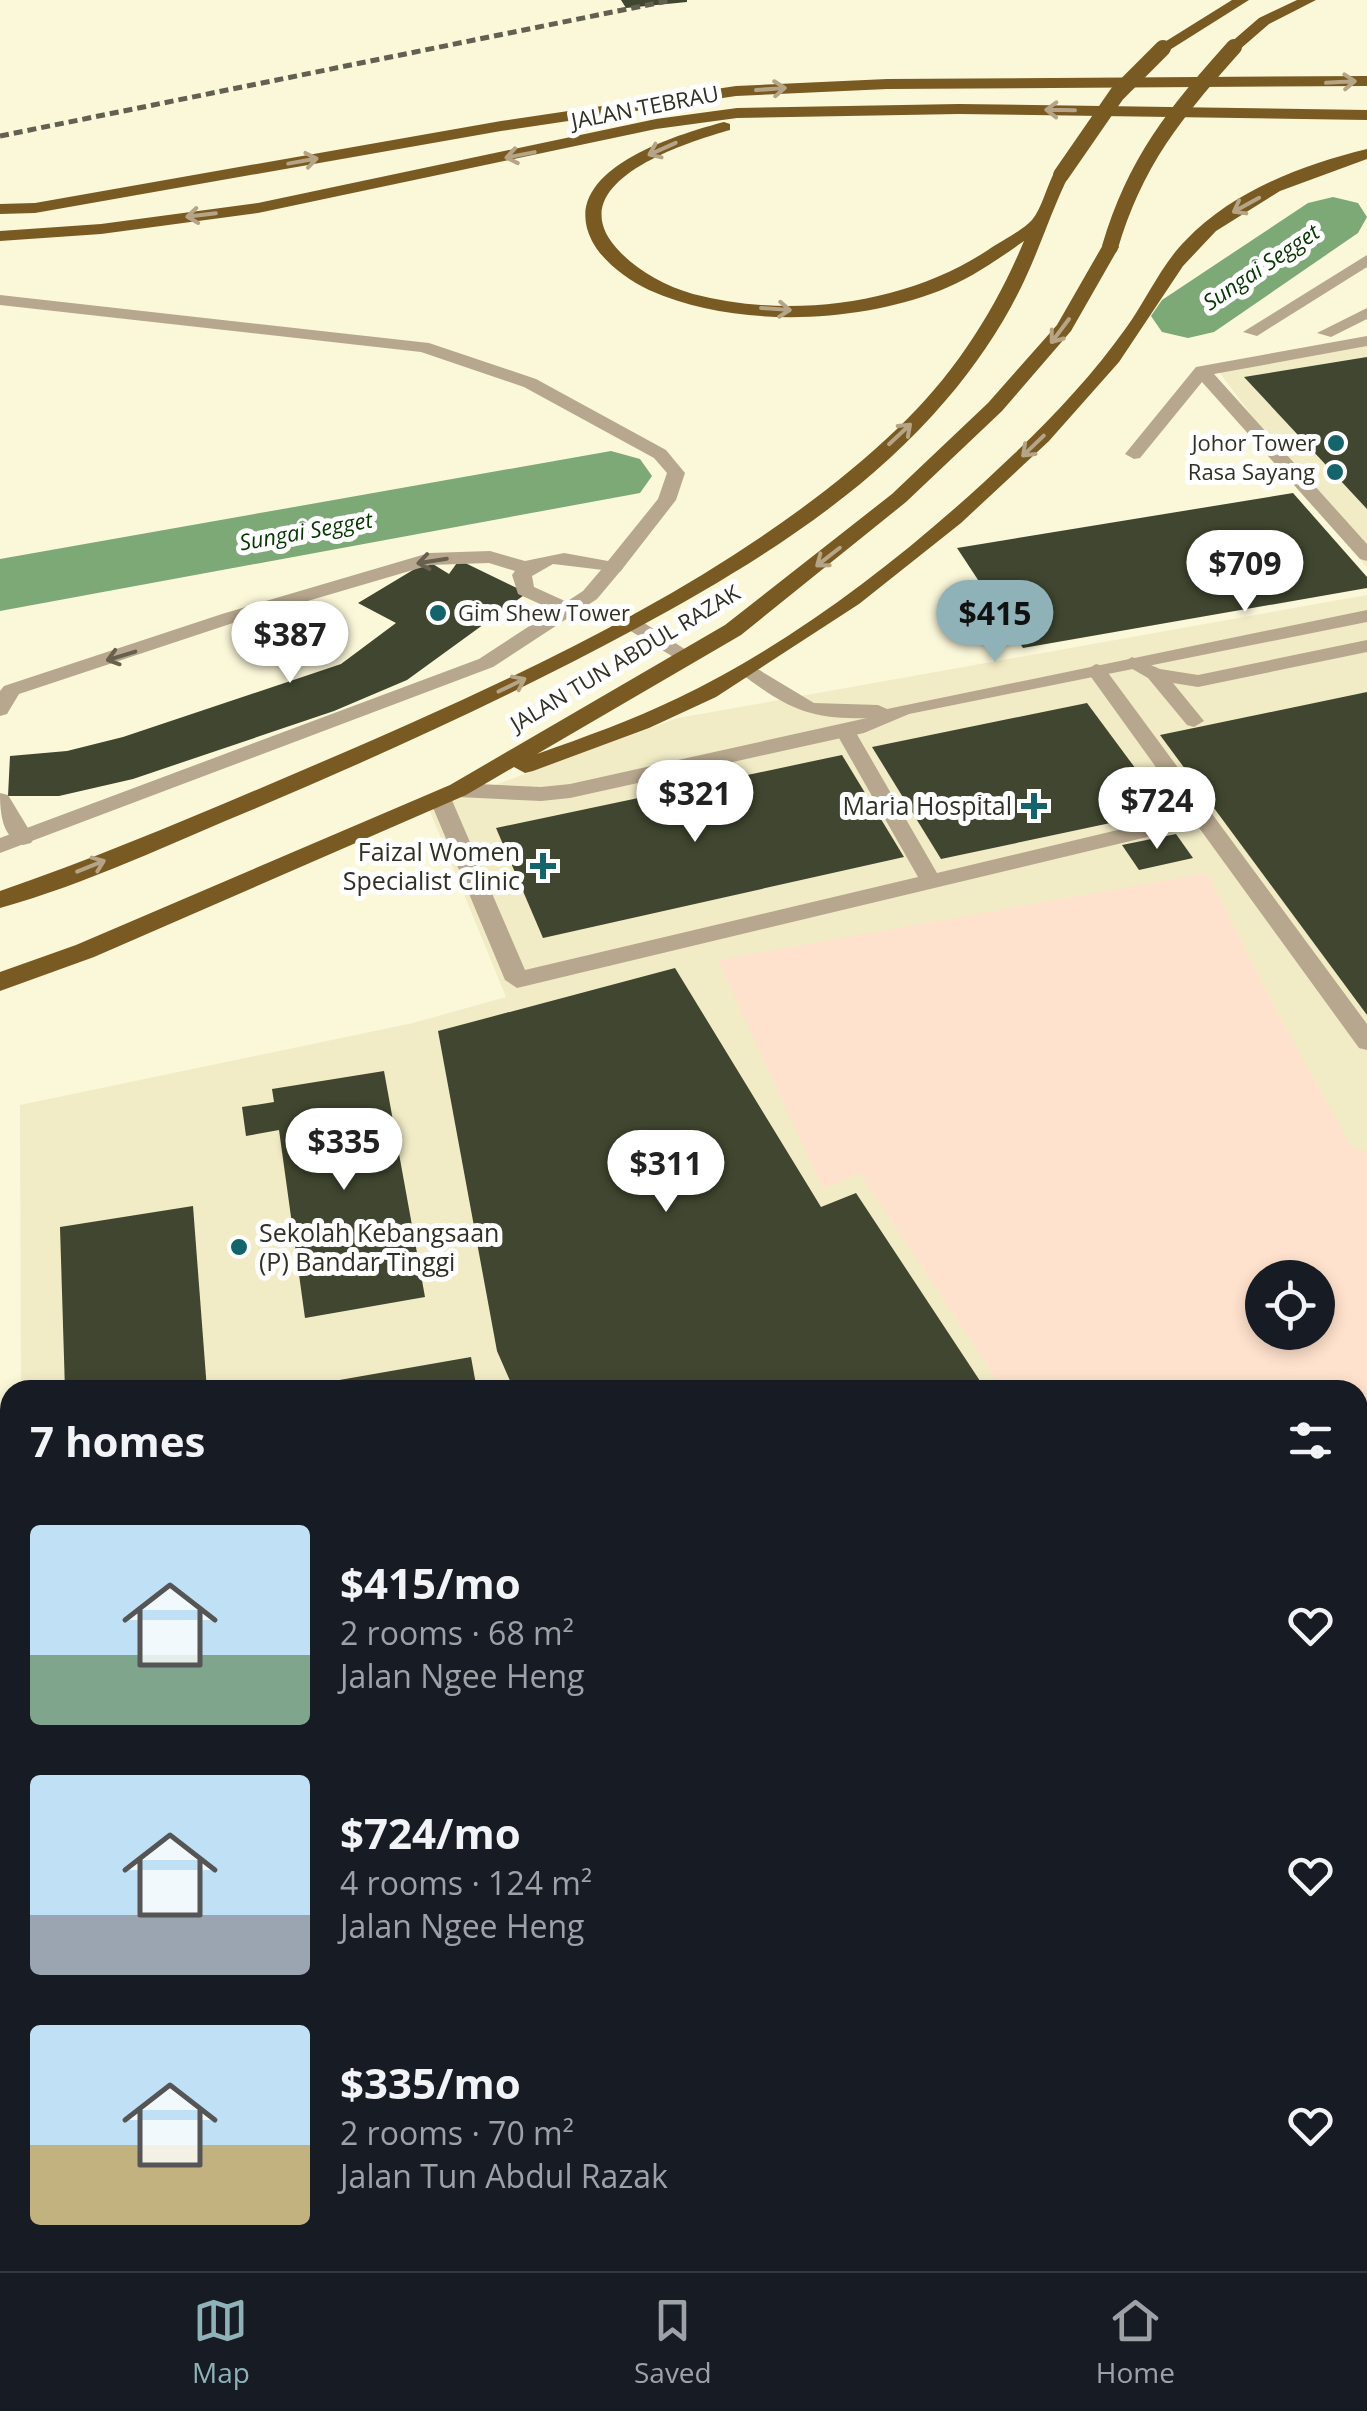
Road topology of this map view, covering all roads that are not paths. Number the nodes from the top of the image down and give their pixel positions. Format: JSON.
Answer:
{"nodes":[{"id":1,"x":1242,"y":0,"type":"edge"},
{"id":2,"x":1309,"y":0,"type":"edge"},
{"id":3,"x":1367,"y":81,"type":"edge"},
{"id":4,"x":1224,"y":84,"type":"junction"},
{"id":5,"x":788,"y":112,"type":"junction"},
{"id":6,"x":1337,"y":115,"type":"junction"},
{"id":7,"x":1367,"y":115,"type":"edge"},
{"id":8,"x":1367,"y":154,"type":"edge"},
{"id":9,"x":1304,"y":173,"type":"junction"},
{"id":10,"x":0,"y":209,"type":"edge"},
{"id":11,"x":1036,"y":224,"type":"junction"},
{"id":12,"x":0,"y":236,"type":"edge"},
{"id":13,"x":1367,"y":260,"type":"edge"},
{"id":14,"x":0,"y":300,"type":"edge"},
{"id":15,"x":1367,"y":313,"type":"edge"},
{"id":16,"x":1252,"y":332,"type":"dead end"},
{"id":17,"x":1325,"y":333,"type":"dead end"},
{"id":18,"x":1367,"y":341,"type":"edge"},
{"id":19,"x":1202,"y":372,"type":"junction"},
{"id":20,"x":1134,"y":454,"type":"dead end"},
{"id":21,"x":1367,"y":555,"type":"edge"},
{"id":22,"x":527,"y":568,"type":"junction"},
{"id":23,"x":613,"y":568,"type":"junction"},
{"id":24,"x":569,"y":610,"type":"junction"},
{"id":25,"x":1367,"y":616,"type":"edge"},
{"id":26,"x":630,"y":623,"type":"junction"},
{"id":27,"x":1367,"y":646,"type":"edge"},
{"id":28,"x":687,"y":657,"type":"junction"},
{"id":29,"x":1132,"y":663,"type":"junction"},
{"id":30,"x":746,"y":668,"type":"junction"},
{"id":31,"x":1096,"y":670,"type":"junction"},
{"id":32,"x":1155,"y":674,"type":"junction"},
{"id":33,"x":903,"y":709,"type":"junction"},
{"id":34,"x":0,"y":710,"type":"edge"},
{"id":35,"x":1194,"y":721,"type":"dead end"},
{"id":36,"x":846,"y":731,"type":"junction"},
{"id":37,"x":449,"y":794,"type":"junction"},
{"id":38,"x":0,"y":800,"type":"edge"},
{"id":39,"x":1201,"y":817,"type":"junction"},
{"id":40,"x":23,"y":838,"type":"junction"},
{"id":41,"x":0,"y":846,"type":"edge"},
{"id":42,"x":931,"y":881,"type":"junction"},
{"id":43,"x":0,"y":900,"type":"edge"},
{"id":44,"x":0,"y":982,"type":"edge"},
{"id":45,"x":1367,"y":1042,"type":"edge"}],
"edges":[{"from":1,"to":11,"type":"highway","name":"JALAN TUN ABDUL RAZAK","bridge":true},
{"from":2,"to":28,"type":"highway","name":"JALAN TUN ABDUL RAZAK","one_way":true,"bridge":true},
{"from":4,"to":3,"type":"highway","name":"JALAN TEBRAU","one_way":true},
{"from":4,"to":6,"type":"highway"},
{"from":10,"to":4,"type":"highway","name":"JALAN TEBRAU","one_way":true},
{"from":6,"to":5,"type":"highway","name":"JALAN TEBRAU","one_way":true},
{"from":5,"to":11,"type":"highway","one_way":true},
{"from":5,"to":12,"type":"highway","name":"JALAN TEBRAU","one_way":true},
{"from":6,"to":7,"type":"highway","name":"JALAN TEBRAU"},
{"from":6,"to":9,"type":"highway"},
{"from":8,"to":9,"type":"highway"},
{"from":9,"to":30,"type":"highway","one_way":true},
{"from":26,"to":11,"type":"highway","name":"JALAN TUN ABDUL RAZAK","one_way":true},
{"from":13,"to":16,"type":"street"},
{"from":14,"to":23,"type":"street"},
{"from":15,"to":17,"type":"street"},
{"from":18,"to":19,"type":"street"},
{"from":19,"to":20,"type":"street"},
{"from":19,"to":21,"type":"street"},
{"from":22,"to":23,"type":"street"},
{"from":22,"to":24,"type":"street"},
{"from":22,"to":34,"type":"street","one_way":true},
{"from":23,"to":24,"type":"street"},
{"from":24,"to":40,"type":"street"},
{"from":25,"to":29,"type":"street"},
{"from":26,"to":28,"type":"street"},
{"from":43,"to":26,"type":"highway","name":"JALAN TUN ABDUL RAZAK","one_way":true},
{"from":27,"to":32,"type":"street"},
{"from":28,"to":37,"type":"highway","name":"JALAN TUN ABDUL RAZAK"},
{"from":29,"to":31,"type":"street"},
{"from":29,"to":32,"type":"street"},
{"from":30,"to":33,"type":"street"},
{"from":30,"to":37,"type":"highway"},
{"from":31,"to":33,"type":"street"},
{"from":31,"to":39,"type":"street"},
{"from":32,"to":35,"type":"street"},
{"from":33,"to":36,"type":"street"},
{"from":36,"to":37,"type":"street"},
{"from":36,"to":42,"type":"street"},
{"from":37,"to":42,"type":"street"},
{"from":37,"to":44,"type":"highway","name":"JALAN TUN ABDUL RAZAK"},
{"from":38,"to":40,"type":"street"},
{"from":39,"to":42,"type":"street"},
{"from":39,"to":45,"type":"street"},
{"from":40,"to":41,"type":"street"}]}
